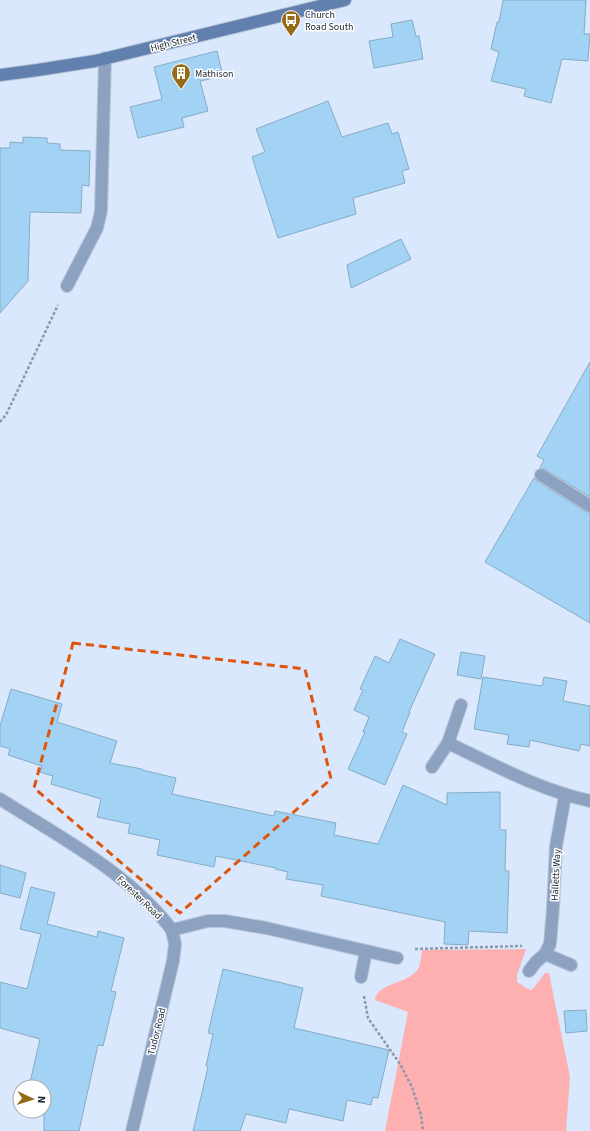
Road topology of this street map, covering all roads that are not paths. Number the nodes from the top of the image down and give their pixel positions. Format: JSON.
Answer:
{"nodes":[{"id":1,"x":345,"y":0,"type":"edge"},
{"id":2,"x":105,"y":58,"type":"junction"},
{"id":3,"x":0,"y":74,"type":"edge"},
{"id":4,"x":67,"y":286,"type":"road end"},
{"id":5,"x":541,"y":475,"type":"dead end"},
{"id":6,"x":590,"y":506,"type":"edge"},
{"id":7,"x":461,"y":704,"type":"dead end"},
{"id":8,"x":448,"y":743,"type":"junction"},
{"id":9,"x":432,"y":767,"type":"dead end"},
{"id":10,"x":565,"y":796,"type":"junction"},
{"id":11,"x":0,"y":799,"type":"edge"},
{"id":12,"x":590,"y":802,"type":"edge"},
{"id":13,"x":172,"y":930,"type":"junction"},
{"id":14,"x":547,"y":949,"type":"junction"},
{"id":15,"x":366,"y":952,"type":"junction"},
{"id":16,"x":397,"y":958,"type":"road end"},
{"id":17,"x":572,"y":965,"type":"dead end"},
{"id":18,"x":529,"y":971,"type":"dead end"},
{"id":19,"x":361,"y":978,"type":"road end"},
{"id":20,"x":132,"y":1131,"type":"edge"}],
"edges":[{"from":1,"to":2,"type":"main road","name":"High Street"},
{"from":2,"to":3,"type":"main road","name":"High Street"},
{"from":2,"to":4,"type":"street"},
{"from":5,"to":6,"type":"street"},
{"from":7,"to":8,"type":"street"},
{"from":8,"to":9,"type":"street"},
{"from":8,"to":10,"type":"street"},
{"from":10,"to":12,"type":"street"},
{"from":10,"to":14,"type":"street","name":"Halletts Way"},
{"from":11,"to":13,"type":"street","name":"Forester Road"},
{"from":13,"to":15,"type":"street"},
{"from":13,"to":20,"type":"street","name":"Tudor Road"},
{"from":14,"to":17,"type":"street"},
{"from":14,"to":18,"type":"street"},
{"from":15,"to":16,"type":"street"},
{"from":15,"to":19,"type":"street"}]}
